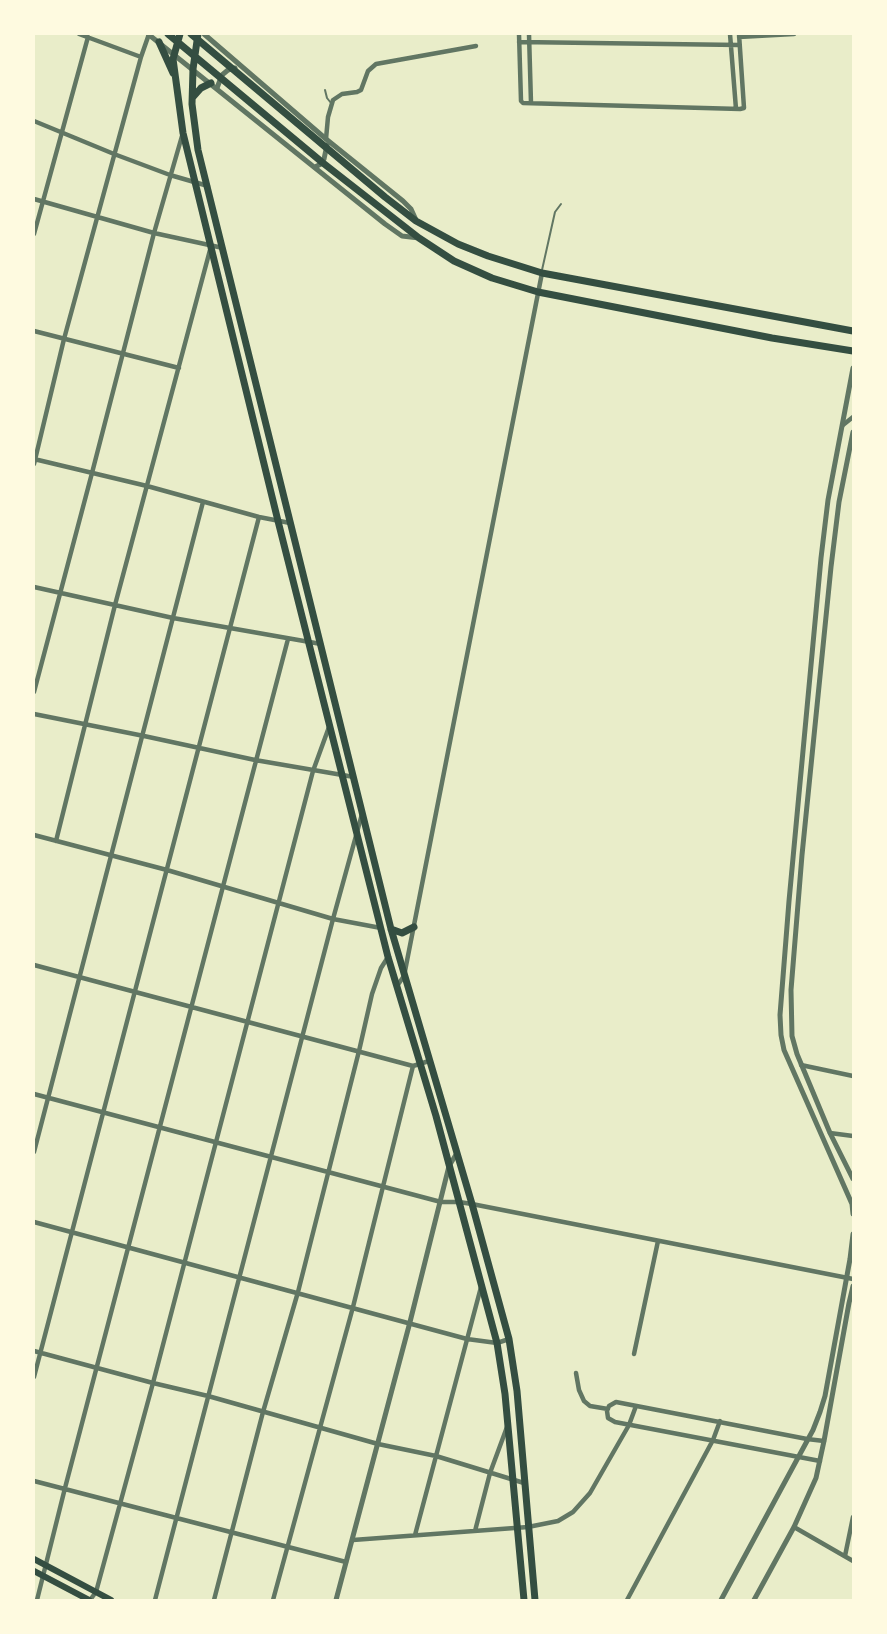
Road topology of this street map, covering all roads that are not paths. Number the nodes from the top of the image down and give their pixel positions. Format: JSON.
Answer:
{"nodes":[{"id":1,"x":79,"y":34,"type":"edge"},
{"id":2,"x":149,"y":34,"type":"edge"},
{"id":3,"x":168,"y":34,"type":"edge"},
{"id":4,"x":180,"y":34,"type":"edge"},
{"id":5,"x":191,"y":34,"type":"edge"},
{"id":6,"x":198,"y":34,"type":"edge"},
{"id":7,"x":204,"y":34,"type":"edge"},
{"id":8,"x":519,"y":34,"type":"edge"},
{"id":9,"x":529,"y":34,"type":"edge"},
{"id":10,"x":730,"y":34,"type":"edge"},
{"id":11,"x":794,"y":34,"type":"edge"},
{"id":12,"x":739,"y":36,"type":"edge"},
{"id":13,"x":88,"y":37,"type":"junction"},
{"id":14,"x":159,"y":42,"type":"junction"},
{"id":15,"x":519,"y":42,"type":"junction"},
{"id":16,"x":529,"y":42,"type":"junction"},
{"id":17,"x":731,"y":45,"type":"junction"},
{"id":18,"x":739,"y":45,"type":"junction"},
{"id":19,"x":476,"y":46,"type":"dead end"},
{"id":20,"x":174,"y":53,"type":"junction"},
{"id":21,"x":141,"y":57,"type":"junction"},
{"id":22,"x":243,"y":68,"type":"junction"},
{"id":23,"x":193,"y":69,"type":"junction"},
{"id":24,"x":174,"y":76,"type":"junction"},
{"id":25,"x":211,"y":83,"type":"junction"},
{"id":26,"x":217,"y":88,"type":"junction"},
{"id":27,"x":325,"y":90,"type":"dead end"},
{"id":28,"x":192,"y":97,"type":"junction"},
{"id":29,"x":331,"y":103,"type":"junction"},
{"id":30,"x":531,"y":103,"type":"junction"},
{"id":31,"x":736,"y":109,"type":"junction"},
{"id":32,"x":34,"y":121,"type":"edge"},
{"id":33,"x":61,"y":132,"type":"junction"},
{"id":34,"x":183,"y":133,"type":"junction"},
{"id":35,"x":326,"y":139,"type":"junction"},
{"id":36,"x":114,"y":154,"type":"junction"},
{"id":37,"x":315,"y":167,"type":"junction"},
{"id":38,"x":170,"y":175,"type":"junction"},
{"id":39,"x":195,"y":182,"type":"junction"},
{"id":40,"x":208,"y":186,"type":"junction"},
{"id":41,"x":34,"y":199,"type":"edge"},
{"id":42,"x":43,"y":201,"type":"junction"},
{"id":43,"x":561,"y":204,"type":"dead end"},
{"id":44,"x":98,"y":217,"type":"junction"},
{"id":45,"x":416,"y":221,"type":"junction"},
{"id":46,"x":154,"y":233,"type":"junction"},
{"id":47,"x":34,"y":234,"type":"edge"},
{"id":48,"x":419,"y":238,"type":"junction"},
{"id":49,"x":211,"y":246,"type":"junction"},
{"id":50,"x":223,"y":248,"type":"junction"},
{"id":51,"x":542,"y":273,"type":"junction"},
{"id":52,"x":538,"y":292,"type":"junction"},
{"id":53,"x":34,"y":331,"type":"edge"},
{"id":54,"x":853,"y":332,"type":"edge"},
{"id":55,"x":64,"y":339,"type":"junction"},
{"id":56,"x":853,"y":352,"type":"edge"},
{"id":57,"x":123,"y":353,"type":"junction"},
{"id":58,"x":179,"y":368,"type":"junction"},
{"id":59,"x":853,"y":368,"type":"edge"},
{"id":60,"x":853,"y":417,"type":"edge"},
{"id":61,"x":843,"y":425,"type":"junction"},
{"id":62,"x":853,"y":432,"type":"edge"},
{"id":63,"x":34,"y":461,"type":"edge"},
{"id":64,"x":92,"y":473,"type":"junction"},
{"id":65,"x":147,"y":486,"type":"junction"},
{"id":66,"x":828,"y":500,"type":"junction"},
{"id":67,"x":204,"y":502,"type":"junction"},
{"id":68,"x":839,"y":502,"type":"junction"},
{"id":69,"x":259,"y":517,"type":"junction"},
{"id":70,"x":278,"y":521,"type":"junction"},
{"id":71,"x":290,"y":523,"type":"junction"},
{"id":72,"x":34,"y":587,"type":"edge"},
{"id":73,"x":60,"y":592,"type":"junction"},
{"id":74,"x":115,"y":605,"type":"junction"},
{"id":75,"x":173,"y":618,"type":"junction"},
{"id":76,"x":229,"y":629,"type":"junction"},
{"id":77,"x":288,"y":639,"type":"junction"},
{"id":78,"x":309,"y":643,"type":"junction"},
{"id":79,"x":321,"y":644,"type":"junction"},
{"id":80,"x":808,"y":691,"type":"junction"},
{"id":81,"x":34,"y":692,"type":"edge"},
{"id":82,"x":820,"y":693,"type":"junction"},
{"id":83,"x":34,"y":714,"type":"edge"},
{"id":84,"x":86,"y":725,"type":"junction"},
{"id":85,"x":330,"y":726,"type":"junction"},
{"id":86,"x":144,"y":736,"type":"junction"},
{"id":87,"x":199,"y":747,"type":"junction"},
{"id":88,"x":255,"y":760,"type":"junction"},
{"id":89,"x":313,"y":770,"type":"junction"},
{"id":90,"x":342,"y":776,"type":"junction"},
{"id":91,"x":354,"y":777,"type":"junction"},
{"id":92,"x":362,"y":813,"type":"junction"},
{"id":93,"x":356,"y":832,"type":"junction"},
{"id":94,"x":34,"y":835,"type":"edge"},
{"id":95,"x":56,"y":841,"type":"junction"},
{"id":96,"x":112,"y":856,"type":"junction"},
{"id":97,"x":167,"y":870,"type":"junction"},
{"id":98,"x":222,"y":887,"type":"junction"},
{"id":99,"x":278,"y":902,"type":"junction"},
{"id":100,"x":333,"y":918,"type":"junction"},
{"id":101,"x":381,"y":928,"type":"junction"},
{"id":102,"x":414,"y":928,"type":"junction"},
{"id":103,"x":391,"y":929,"type":"junction"},
{"id":104,"x":388,"y":957,"type":"junction"},
{"id":105,"x":34,"y":965,"type":"edge"},
{"id":106,"x":404,"y":976,"type":"junction"},
{"id":107,"x":79,"y":978,"type":"junction"},
{"id":108,"x":397,"y":986,"type":"junction"},
{"id":109,"x":135,"y":993,"type":"junction"},
{"id":110,"x":191,"y":1007,"type":"junction"},
{"id":111,"x":247,"y":1021,"type":"junction"},
{"id":112,"x":302,"y":1036,"type":"junction"},
{"id":113,"x":359,"y":1051,"type":"junction"},
{"id":114,"x":429,"y":1061,"type":"junction"},
{"id":115,"x":416,"y":1065,"type":"junction"},
{"id":116,"x":801,"y":1065,"type":"junction"},
{"id":117,"x":853,"y":1076,"type":"edge"},
{"id":118,"x":34,"y":1094,"type":"edge"},
{"id":119,"x":48,"y":1098,"type":"junction"},
{"id":120,"x":104,"y":1112,"type":"junction"},
{"id":121,"x":160,"y":1126,"type":"junction"},
{"id":122,"x":830,"y":1133,"type":"junction"},
{"id":123,"x":853,"y":1136,"type":"edge"},
{"id":124,"x":217,"y":1142,"type":"junction"},
{"id":125,"x":34,"y":1152,"type":"edge"},
{"id":126,"x":457,"y":1153,"type":"junction"},
{"id":127,"x":272,"y":1157,"type":"junction"},
{"id":128,"x":449,"y":1166,"type":"junction"},
{"id":129,"x":327,"y":1172,"type":"junction"},
{"id":130,"x":853,"y":1179,"type":"edge"},
{"id":131,"x":383,"y":1187,"type":"junction"},
{"id":132,"x":441,"y":1202,"type":"junction"},
{"id":133,"x":459,"y":1202,"type":"junction"},
{"id":134,"x":472,"y":1204,"type":"junction"},
{"id":135,"x":852,"y":1204,"type":"edge"},
{"id":136,"x":853,"y":1214,"type":"edge"},
{"id":137,"x":34,"y":1222,"type":"edge"},
{"id":138,"x":72,"y":1232,"type":"junction"},
{"id":139,"x":853,"y":1234,"type":"edge"},
{"id":140,"x":658,"y":1241,"type":"junction"},
{"id":141,"x":128,"y":1247,"type":"junction"},
{"id":142,"x":185,"y":1262,"type":"junction"},
{"id":143,"x":239,"y":1276,"type":"junction"},
{"id":144,"x":846,"y":1278,"type":"junction"},
{"id":145,"x":853,"y":1279,"type":"edge"},
{"id":146,"x":482,"y":1286,"type":"junction"},
{"id":147,"x":853,"y":1286,"type":"edge"},
{"id":148,"x":298,"y":1292,"type":"junction"},
{"id":149,"x":353,"y":1308,"type":"junction"},
{"id":150,"x":410,"y":1322,"type":"junction"},
{"id":151,"x":467,"y":1338,"type":"junction"},
{"id":152,"x":509,"y":1339,"type":"junction"},
{"id":153,"x":498,"y":1343,"type":"junction"},
{"id":154,"x":34,"y":1351,"type":"edge"},
{"id":155,"x":40,"y":1353,"type":"junction"},
{"id":156,"x":634,"y":1354,"type":"dead end"},
{"id":157,"x":96,"y":1368,"type":"junction"},
{"id":158,"x":576,"y":1373,"type":"dead end"},
{"id":159,"x":34,"y":1377,"type":"edge"},
{"id":160,"x":153,"y":1383,"type":"junction"},
{"id":161,"x":208,"y":1396,"type":"junction"},
{"id":162,"x":636,"y":1406,"type":"junction"},
{"id":163,"x":608,"y":1409,"type":"junction"},
{"id":164,"x":263,"y":1412,"type":"junction"},
{"id":165,"x":720,"y":1421,"type":"junction"},
{"id":166,"x":629,"y":1425,"type":"junction"},
{"id":167,"x":507,"y":1426,"type":"junction"},
{"id":168,"x":319,"y":1427,"type":"junction"},
{"id":169,"x":807,"y":1439,"type":"junction"},
{"id":170,"x":713,"y":1440,"type":"junction"},
{"id":171,"x":824,"y":1441,"type":"junction"},
{"id":172,"x":378,"y":1444,"type":"junction"},
{"id":173,"x":436,"y":1456,"type":"junction"},
{"id":174,"x":798,"y":1456,"type":"junction"},
{"id":175,"x":820,"y":1461,"type":"junction"},
{"id":176,"x":490,"y":1473,"type":"junction"},
{"id":177,"x":512,"y":1480,"type":"junction"},
{"id":178,"x":34,"y":1481,"type":"edge"},
{"id":179,"x":524,"y":1483,"type":"junction"},
{"id":180,"x":65,"y":1488,"type":"junction"},
{"id":181,"x":121,"y":1503,"type":"junction"},
{"id":182,"x":176,"y":1517,"type":"junction"},
{"id":183,"x":853,"y":1517,"type":"edge"},
{"id":184,"x":794,"y":1526,"type":"junction"},
{"id":185,"x":516,"y":1527,"type":"junction"},
{"id":186,"x":528,"y":1527,"type":"junction"},
{"id":187,"x":475,"y":1531,"type":"junction"},
{"id":188,"x":232,"y":1533,"type":"junction"},
{"id":189,"x":415,"y":1535,"type":"junction"},
{"id":190,"x":353,"y":1540,"type":"junction"},
{"id":191,"x":287,"y":1548,"type":"junction"},
{"id":192,"x":845,"y":1556,"type":"junction"},
{"id":193,"x":34,"y":1559,"type":"edge"},
{"id":194,"x":853,"y":1561,"type":"edge"},
{"id":195,"x":346,"y":1562,"type":"junction"},
{"id":196,"x":45,"y":1565,"type":"junction"},
{"id":197,"x":34,"y":1571,"type":"edge"},
{"id":198,"x":43,"y":1576,"type":"junction"},
{"id":199,"x":96,"y":1592,"type":"junction"},
{"id":200,"x":37,"y":1600,"type":"edge"},
{"id":201,"x":90,"y":1600,"type":"edge"},
{"id":202,"x":111,"y":1600,"type":"edge"},
{"id":203,"x":155,"y":1600,"type":"edge"},
{"id":204,"x":214,"y":1600,"type":"edge"},
{"id":205,"x":273,"y":1600,"type":"edge"},
{"id":206,"x":336,"y":1600,"type":"edge"},
{"id":207,"x":524,"y":1600,"type":"edge"},
{"id":208,"x":535,"y":1600,"type":"edge"},
{"id":209,"x":627,"y":1600,"type":"edge"},
{"id":210,"x":721,"y":1600,"type":"edge"},
{"id":211,"x":754,"y":1600,"type":"edge"}],
"edges":[{"from":1,"to":13,"type":"street"},
{"from":2,"to":14,"type":"street"},
{"from":2,"to":21,"type":"street"},
{"from":3,"to":48,"type":"main road"},
{"from":4,"to":20,"type":"main road"},
{"from":5,"to":45,"type":"main road"},
{"from":6,"to":23,"type":"main road"},
{"from":7,"to":22,"type":"street"},
{"from":8,"to":15,"type":"street"},
{"from":9,"to":16,"type":"street"},
{"from":10,"to":17,"type":"street"},
{"from":11,"to":12,"type":"street"},
{"from":12,"to":18,"type":"street"},
{"from":13,"to":21,"type":"street"},
{"from":13,"to":33,"type":"street"},
{"from":14,"to":20,"type":"street"},
{"from":14,"to":24,"type":"main road"},
{"from":15,"to":16,"type":"street"},
{"from":15,"to":30,"type":"street"},
{"from":16,"to":17,"type":"street"},
{"from":16,"to":30,"type":"street"},
{"from":17,"to":18,"type":"street"},
{"from":17,"to":31,"type":"street"},
{"from":18,"to":31,"type":"street"},
{"from":19,"to":29,"type":"street"},
{"from":20,"to":23,"type":"street"},
{"from":20,"to":24,"type":"main road"},
{"from":21,"to":36,"type":"street"},
{"from":22,"to":26,"type":"street"},
{"from":22,"to":35,"type":"street"},
{"from":23,"to":25,"type":"street"},
{"from":23,"to":28,"type":"main road"},
{"from":24,"to":34,"type":"main road"},
{"from":25,"to":26,"type":"street"},
{"from":25,"to":28,"type":"main road"},
{"from":26,"to":37,"type":"street"},
{"from":27,"to":29,"type":"lane"},
{"from":28,"to":40,"type":"main road"},
{"from":29,"to":35,"type":"street"},
{"from":30,"to":31,"type":"street"},
{"from":32,"to":33,"type":"street"},
{"from":33,"to":36,"type":"street"},
{"from":33,"to":42,"type":"street"},
{"from":34,"to":38,"type":"street"},
{"from":34,"to":39,"type":"main road"},
{"from":35,"to":37,"type":"street"},
{"from":35,"to":45,"type":"street"},
{"from":36,"to":38,"type":"street"},
{"from":36,"to":44,"type":"street"},
{"from":37,"to":48,"type":"street"},
{"from":38,"to":39,"type":"street"},
{"from":38,"to":46,"type":"street"},
{"from":39,"to":40,"type":"street"},
{"from":39,"to":49,"type":"main road"},
{"from":40,"to":50,"type":"main road"},
{"from":41,"to":42,"type":"street"},
{"from":42,"to":44,"type":"street"},
{"from":42,"to":47,"type":"street"},
{"from":43,"to":51,"type":"lane"},
{"from":44,"to":46,"type":"street"},
{"from":44,"to":55,"type":"street"},
{"from":45,"to":51,"type":"main road"},
{"from":46,"to":49,"type":"street"},
{"from":46,"to":57,"type":"street"},
{"from":48,"to":52,"type":"main road"},
{"from":49,"to":50,"type":"street"},
{"from":49,"to":58,"type":"street"},
{"from":49,"to":70,"type":"main road"},
{"from":50,"to":71,"type":"main road"},
{"from":51,"to":52,"type":"street"},
{"from":51,"to":54,"type":"main road"},
{"from":52,"to":56,"type":"main road"},
{"from":52,"to":102,"type":"street"},
{"from":53,"to":55,"type":"street"},
{"from":55,"to":57,"type":"street"},
{"from":55,"to":63,"type":"street"},
{"from":57,"to":58,"type":"street"},
{"from":57,"to":64,"type":"street"},
{"from":58,"to":65,"type":"street"},
{"from":59,"to":61,"type":"street"},
{"from":60,"to":61,"type":"street"},
{"from":61,"to":66,"type":"street"},
{"from":62,"to":68,"type":"street"},
{"from":63,"to":64,"type":"street"},
{"from":64,"to":65,"type":"street"},
{"from":64,"to":73,"type":"street"},
{"from":65,"to":67,"type":"street"},
{"from":65,"to":74,"type":"street"},
{"from":66,"to":68,"type":"street"},
{"from":66,"to":80,"type":"street"},
{"from":67,"to":69,"type":"street"},
{"from":67,"to":75,"type":"street"},
{"from":68,"to":82,"type":"street"},
{"from":69,"to":70,"type":"street"},
{"from":69,"to":76,"type":"street"},
{"from":70,"to":71,"type":"street"},
{"from":70,"to":78,"type":"main road"},
{"from":71,"to":79,"type":"main road"},
{"from":72,"to":73,"type":"street"},
{"from":73,"to":74,"type":"street"},
{"from":73,"to":81,"type":"street"},
{"from":74,"to":75,"type":"street"},
{"from":74,"to":84,"type":"street"},
{"from":75,"to":76,"type":"street"},
{"from":75,"to":86,"type":"street"},
{"from":76,"to":77,"type":"street"},
{"from":76,"to":87,"type":"street"},
{"from":77,"to":78,"type":"street"},
{"from":77,"to":88,"type":"street"},
{"from":78,"to":79,"type":"street"},
{"from":78,"to":85,"type":"main road"},
{"from":79,"to":91,"type":"main road"},
{"from":80,"to":82,"type":"street"},
{"from":80,"to":135,"type":"street"},
{"from":82,"to":116,"type":"street"},
{"from":83,"to":84,"type":"street"},
{"from":84,"to":86,"type":"street"},
{"from":84,"to":95,"type":"street"},
{"from":85,"to":89,"type":"street"},
{"from":85,"to":90,"type":"main road"},
{"from":86,"to":87,"type":"street"},
{"from":86,"to":96,"type":"street"},
{"from":87,"to":88,"type":"street"},
{"from":87,"to":97,"type":"street"},
{"from":88,"to":89,"type":"street"},
{"from":88,"to":98,"type":"street"},
{"from":89,"to":90,"type":"street"},
{"from":89,"to":99,"type":"street"},
{"from":90,"to":91,"type":"street"},
{"from":90,"to":93,"type":"main road"},
{"from":91,"to":92,"type":"main road"},
{"from":92,"to":93,"type":"street"},
{"from":92,"to":103,"type":"main road"},
{"from":93,"to":100,"type":"street"},
{"from":93,"to":101,"type":"main road"},
{"from":94,"to":95,"type":"street"},
{"from":95,"to":96,"type":"street"},
{"from":96,"to":97,"type":"street"},
{"from":96,"to":107,"type":"street"},
{"from":97,"to":98,"type":"street"},
{"from":97,"to":109,"type":"street"},
{"from":98,"to":99,"type":"street"},
{"from":98,"to":110,"type":"street"},
{"from":99,"to":100,"type":"street"},
{"from":99,"to":111,"type":"street"},
{"from":100,"to":101,"type":"street"},
{"from":100,"to":112,"type":"street"},
{"from":101,"to":104,"type":"main road"},
{"from":102,"to":103,"type":"main road"},
{"from":102,"to":106,"type":"street"},
{"from":103,"to":106,"type":"main road"},
{"from":104,"to":108,"type":"main road"},
{"from":104,"to":113,"type":"street"},
{"from":105,"to":107,"type":"street"},
{"from":106,"to":108,"type":"street"},
{"from":106,"to":114,"type":"main road"},
{"from":107,"to":109,"type":"street"},
{"from":107,"to":119,"type":"street"},
{"from":108,"to":115,"type":"main road"},
{"from":109,"to":110,"type":"street"},
{"from":109,"to":120,"type":"street"},
{"from":110,"to":111,"type":"street"},
{"from":110,"to":121,"type":"street"},
{"from":111,"to":112,"type":"street"},
{"from":111,"to":124,"type":"street"},
{"from":112,"to":113,"type":"street"},
{"from":112,"to":127,"type":"street"},
{"from":113,"to":115,"type":"street"},
{"from":113,"to":129,"type":"street"},
{"from":114,"to":115,"type":"street"},
{"from":114,"to":126,"type":"main road"},
{"from":115,"to":128,"type":"main road"},
{"from":115,"to":131,"type":"street"},
{"from":116,"to":117,"type":"street"},
{"from":116,"to":122,"type":"street"},
{"from":118,"to":119,"type":"street"},
{"from":119,"to":120,"type":"street"},
{"from":119,"to":125,"type":"street"},
{"from":120,"to":121,"type":"street"},
{"from":120,"to":138,"type":"street"},
{"from":121,"to":124,"type":"street"},
{"from":121,"to":141,"type":"street"},
{"from":122,"to":123,"type":"street"},
{"from":122,"to":130,"type":"street"},
{"from":124,"to":127,"type":"street"},
{"from":124,"to":142,"type":"street"},
{"from":126,"to":128,"type":"street"},
{"from":126,"to":134,"type":"main road"},
{"from":127,"to":129,"type":"street"},
{"from":127,"to":143,"type":"street"},
{"from":128,"to":132,"type":"street"},
{"from":128,"to":133,"type":"main road"},
{"from":129,"to":131,"type":"street"},
{"from":129,"to":148,"type":"street"},
{"from":131,"to":132,"type":"street"},
{"from":131,"to":149,"type":"street"},
{"from":132,"to":133,"type":"street"},
{"from":132,"to":150,"type":"street"},
{"from":133,"to":134,"type":"street"},
{"from":133,"to":146,"type":"main road"},
{"from":134,"to":140,"type":"street"},
{"from":134,"to":152,"type":"main road"},
{"from":135,"to":136,"type":"street"},
{"from":137,"to":138,"type":"street"},
{"from":138,"to":141,"type":"street"},
{"from":138,"to":155,"type":"street"},
{"from":139,"to":144,"type":"street"},
{"from":140,"to":144,"type":"street"},
{"from":140,"to":156,"type":"street"},
{"from":141,"to":142,"type":"street"},
{"from":141,"to":157,"type":"street"},
{"from":142,"to":143,"type":"street"},
{"from":142,"to":160,"type":"street"},
{"from":143,"to":148,"type":"street"},
{"from":143,"to":161,"type":"street"},
{"from":144,"to":145,"type":"street"},
{"from":144,"to":169,"type":"street"},
{"from":146,"to":151,"type":"street"},
{"from":146,"to":153,"type":"main road"},
{"from":147,"to":171,"type":"street"},
{"from":148,"to":149,"type":"street"},
{"from":148,"to":164,"type":"street"},
{"from":149,"to":150,"type":"street"},
{"from":149,"to":168,"type":"street"},
{"from":150,"to":151,"type":"street"},
{"from":150,"to":172,"type":"street"},
{"from":151,"to":153,"type":"street"},
{"from":151,"to":173,"type":"street"},
{"from":152,"to":153,"type":"street"},
{"from":152,"to":179,"type":"main road"},
{"from":153,"to":167,"type":"main road"},
{"from":154,"to":155,"type":"street"},
{"from":155,"to":157,"type":"street"},
{"from":155,"to":159,"type":"street"},
{"from":157,"to":160,"type":"street"},
{"from":157,"to":180,"type":"street"},
{"from":158,"to":163,"type":"street"},
{"from":160,"to":161,"type":"street"},
{"from":160,"to":181,"type":"street"},
{"from":161,"to":164,"type":"street"},
{"from":161,"to":182,"type":"street"},
{"from":162,"to":163,"type":"street"},
{"from":162,"to":165,"type":"street"},
{"from":162,"to":166,"type":"street"},
{"from":163,"to":166,"type":"street"},
{"from":164,"to":168,"type":"street"},
{"from":164,"to":188,"type":"street"},
{"from":165,"to":169,"type":"street"},
{"from":165,"to":170,"type":"street"},
{"from":166,"to":170,"type":"street"},
{"from":166,"to":186,"type":"street"},
{"from":167,"to":176,"type":"street"},
{"from":167,"to":177,"type":"main road"},
{"from":168,"to":172,"type":"street"},
{"from":168,"to":191,"type":"street"},
{"from":169,"to":171,"type":"street"},
{"from":169,"to":174,"type":"street"},
{"from":170,"to":174,"type":"street"},
{"from":170,"to":209,"type":"street"},
{"from":171,"to":175,"type":"street"},
{"from":172,"to":173,"type":"street"},
{"from":172,"to":190,"type":"street"},
{"from":173,"to":176,"type":"street"},
{"from":173,"to":189,"type":"street"},
{"from":174,"to":175,"type":"street"},
{"from":174,"to":210,"type":"street"},
{"from":175,"to":184,"type":"street"},
{"from":176,"to":177,"type":"street"},
{"from":176,"to":187,"type":"street"},
{"from":177,"to":179,"type":"street"},
{"from":177,"to":185,"type":"main road"},
{"from":178,"to":180,"type":"street"},
{"from":179,"to":186,"type":"main road"},
{"from":180,"to":181,"type":"street"},
{"from":180,"to":196,"type":"street"},
{"from":181,"to":182,"type":"street"},
{"from":181,"to":199,"type":"street"},
{"from":182,"to":188,"type":"street"},
{"from":182,"to":203,"type":"street"},
{"from":183,"to":192,"type":"street"},
{"from":184,"to":192,"type":"street"},
{"from":184,"to":211,"type":"street"},
{"from":185,"to":186,"type":"street"},
{"from":185,"to":187,"type":"street"},
{"from":185,"to":207,"type":"main road"},
{"from":186,"to":208,"type":"main road"},
{"from":187,"to":189,"type":"street"},
{"from":188,"to":191,"type":"street"},
{"from":188,"to":204,"type":"street"},
{"from":189,"to":190,"type":"street"},
{"from":190,"to":195,"type":"street"},
{"from":191,"to":195,"type":"street"},
{"from":191,"to":205,"type":"street"},
{"from":192,"to":194,"type":"street"},
{"from":193,"to":196,"type":"main road"},
{"from":195,"to":206,"type":"street"},
{"from":196,"to":198,"type":"street"},
{"from":196,"to":199,"type":"main road"},
{"from":197,"to":198,"type":"main road"},
{"from":198,"to":200,"type":"street"},
{"from":198,"to":201,"type":"main road"},
{"from":199,"to":201,"type":"street"},
{"from":199,"to":202,"type":"main road"}]}
